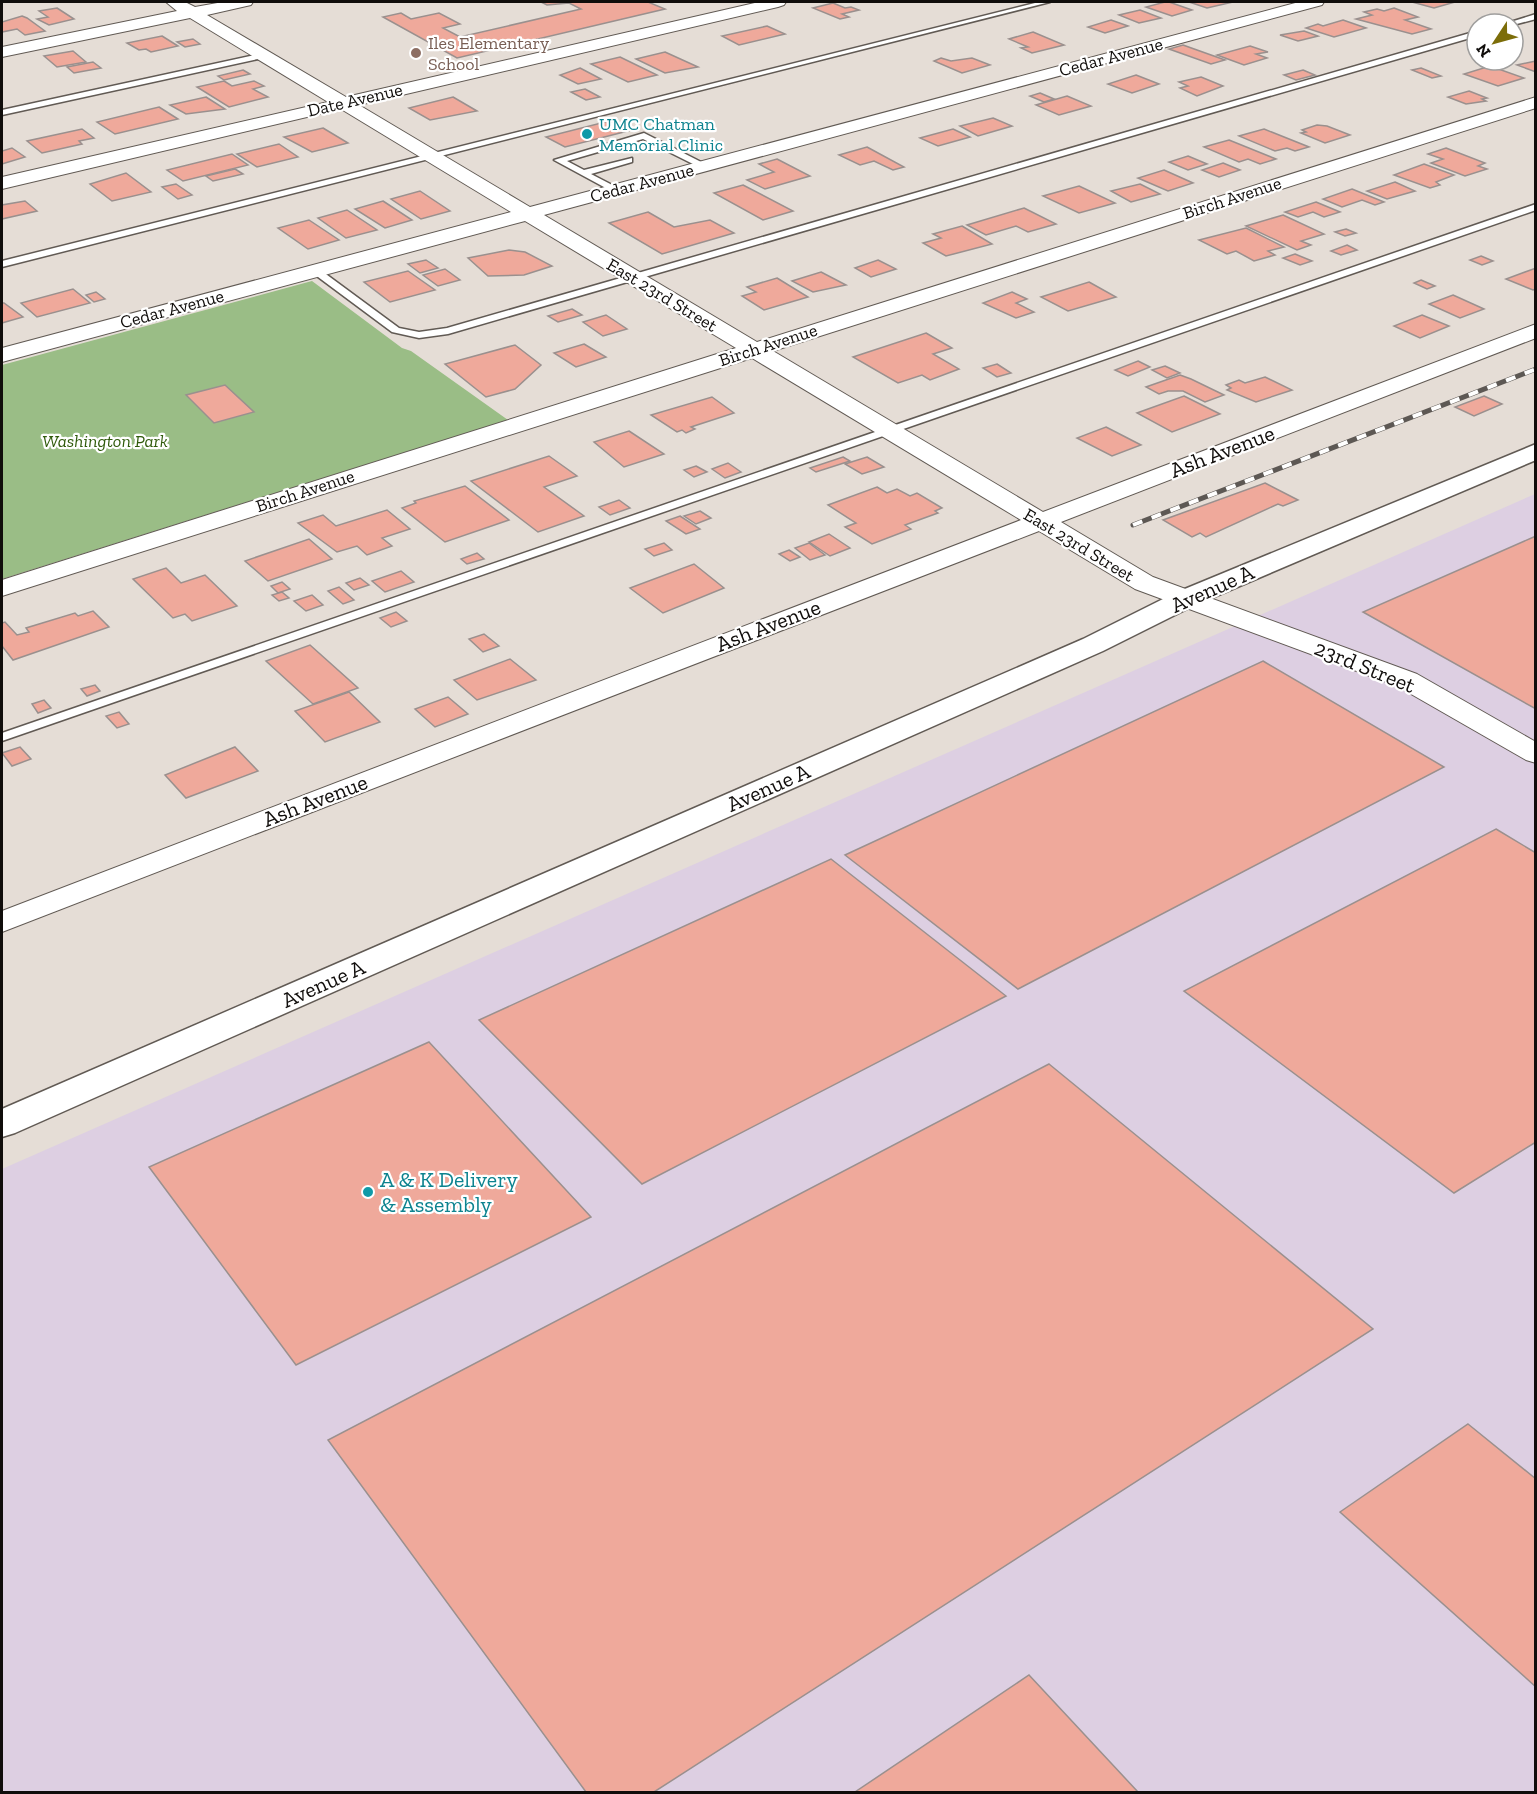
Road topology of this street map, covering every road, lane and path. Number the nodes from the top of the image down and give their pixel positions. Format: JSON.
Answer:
{"nodes":[{"id":1,"x":174,"y":2,"type":"edge"},
{"id":2,"x":245,"y":2,"type":"edge"},
{"id":3,"x":778,"y":2,"type":"edge"},
{"id":4,"x":1046,"y":2,"type":"edge"},
{"id":5,"x":1316,"y":2,"type":"edge"},
{"id":6,"x":193,"y":12,"type":"junction"},
{"id":7,"x":1465,"y":36,"type":"edge"},
{"id":8,"x":2,"y":52,"type":"edge"},
{"id":9,"x":264,"y":55,"type":"junction"},
{"id":10,"x":1536,"y":102,"type":"edge"},
{"id":11,"x":343,"y":103,"type":"junction"},
{"id":12,"x":2,"y":112,"type":"edge"},
{"id":13,"x":432,"y":156,"type":"junction"},
{"id":14,"x":629,"y":160,"type":"dead end"},
{"id":15,"x":704,"y":166,"type":"junction"},
{"id":16,"x":583,"y":173,"type":"junction"},
{"id":17,"x":2,"y":183,"type":"edge"},
{"id":18,"x":615,"y":190,"type":"junction"},
{"id":19,"x":1536,"y":207,"type":"edge"},
{"id":20,"x":527,"y":214,"type":"junction"},
{"id":21,"x":2,"y":264,"type":"edge"},
{"id":22,"x":315,"y":271,"type":"junction"},
{"id":23,"x":633,"y":278,"type":"junction"},
{"id":24,"x":1536,"y":330,"type":"edge"},
{"id":25,"x":753,"y":350,"type":"junction"},
{"id":26,"x":2,"y":355,"type":"edge"},
{"id":27,"x":886,"y":430,"type":"junction"},
{"id":28,"x":1536,"y":451,"type":"edge"},
{"id":29,"x":1038,"y":521,"type":"junction"},
{"id":30,"x":2,"y":588,"type":"edge"},
{"id":31,"x":1185,"y":598,"type":"junction"},
{"id":32,"x":2,"y":737,"type":"edge"},
{"id":33,"x":1536,"y":754,"type":"edge"},
{"id":34,"x":2,"y":922,"type":"edge"},
{"id":35,"x":2,"y":1124,"type":"edge"}],
"edges":[{"from":1,"to":6,"type":"street","name":"East 23rd Street"},
{"from":2,"to":6,"type":"street"},
{"from":3,"to":11,"type":"street","name":"Date Avenue"},
{"from":4,"to":13,"type":"lane"},
{"from":5,"to":15,"type":"street","name":"Cedar Avenue"},
{"from":6,"to":8,"type":"street"},
{"from":6,"to":9,"type":"street","name":"East 23rd Street"},
{"from":7,"to":23,"type":"lane"},
{"from":9,"to":11,"type":"street","name":"East 23rd Street"},
{"from":9,"to":12,"type":"lane"},
{"from":10,"to":25,"type":"street","name":"Birch Avenue"},
{"from":11,"to":13,"type":"street","name":"East 23rd Street"},
{"from":11,"to":17,"type":"street","name":"Date Avenue"},
{"from":13,"to":20,"type":"street","name":"East 23rd Street"},
{"from":13,"to":21,"type":"lane"},
{"from":14,"to":16,"type":"lane"},
{"from":15,"to":16,"type":"lane"},
{"from":15,"to":18,"type":"street","name":"Cedar Avenue"},
{"from":16,"to":18,"type":"lane"},
{"from":18,"to":20,"type":"street","name":"Cedar Avenue"},
{"from":19,"to":27,"type":"lane"},
{"from":20,"to":22,"type":"street","name":"Cedar Avenue"},
{"from":20,"to":23,"type":"street","name":"East 23rd Street"},
{"from":22,"to":23,"type":"lane"},
{"from":22,"to":26,"type":"street","name":"Cedar Avenue"},
{"from":23,"to":25,"type":"street","name":"East 23rd Street"},
{"from":24,"to":29,"type":"street","name":"Ash Avenue"},
{"from":25,"to":27,"type":"street","name":"East 23rd Street"},
{"from":25,"to":30,"type":"street","name":"Birch Avenue"},
{"from":27,"to":29,"type":"street","name":"East 23rd Street"},
{"from":27,"to":32,"type":"lane"},
{"from":28,"to":31,"type":"main road","name":"Avenue A"},
{"from":29,"to":31,"type":"street","name":"East 23rd Street"},
{"from":29,"to":34,"type":"street","name":"Ash Avenue"},
{"from":31,"to":33,"type":"street","name":"23rd Street"},
{"from":31,"to":35,"type":"main road","name":"Avenue A"}]}
